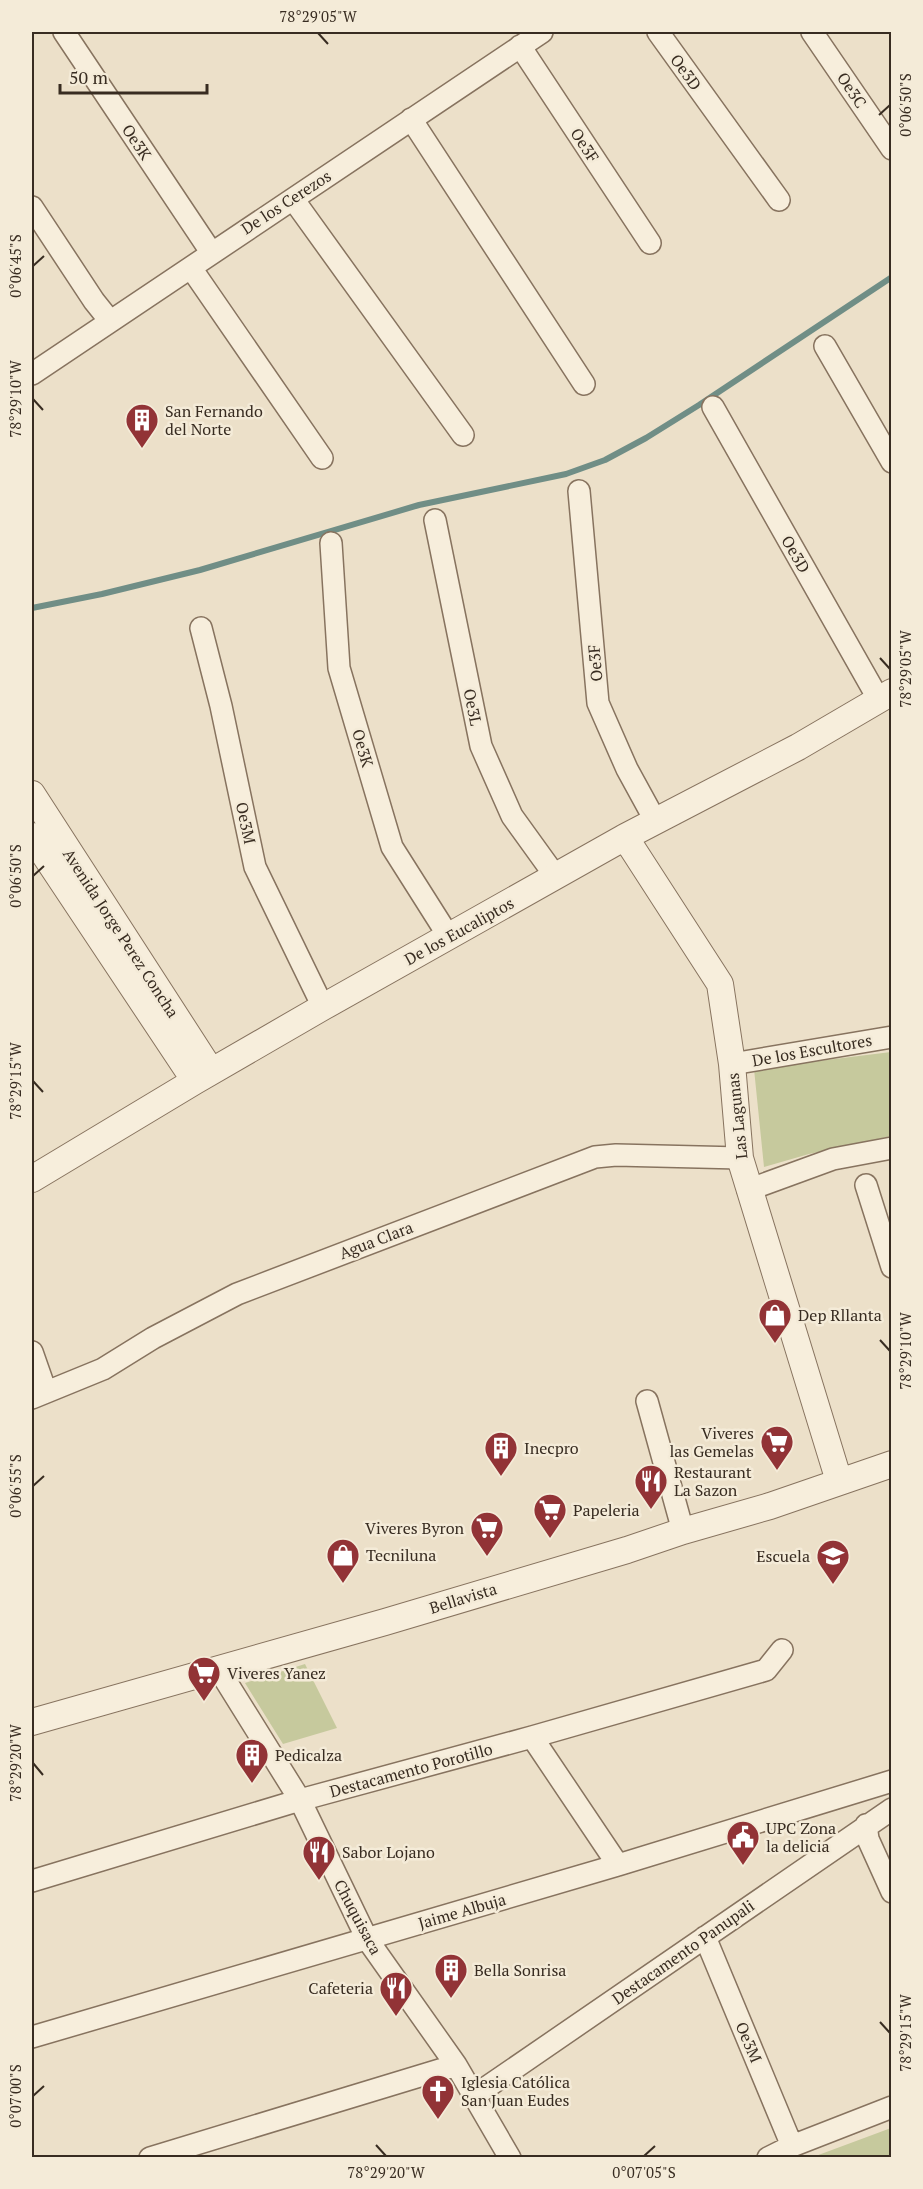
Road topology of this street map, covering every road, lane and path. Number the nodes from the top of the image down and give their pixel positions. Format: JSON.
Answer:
{"nodes":[{"id":1,"x":64,"y":32,"type":"edge"},
{"id":2,"x":542,"y":32,"type":"edge"},
{"id":3,"x":658,"y":32,"type":"edge"},
{"id":4,"x":812,"y":32,"type":"edge"},
{"id":5,"x":520,"y":46,"type":"junction"},
{"id":6,"x":411,"y":119,"type":"junction"},
{"id":7,"x":891,"y":149,"type":"edge"},
{"id":8,"x":293,"y":199,"type":"junction"},
{"id":9,"x":778,"y":200,"type":"dead end"},
{"id":10,"x":32,"y":207,"type":"edge"},
{"id":11,"x":650,"y":243,"type":"dead end"},
{"id":12,"x":211,"y":252,"type":"junction"},
{"id":13,"x":191,"y":268,"type":"junction"},
{"id":14,"x":110,"y":321,"type":"junction"},
{"id":15,"x":825,"y":346,"type":"dead end"},
{"id":16,"x":32,"y":374,"type":"edge"},
{"id":17,"x":584,"y":384,"type":"dead end"},
{"id":18,"x":713,"y":407,"type":"dead end"},
{"id":19,"x":463,"y":435,"type":"dead end"},
{"id":20,"x":322,"y":458,"type":"dead end"},
{"id":21,"x":891,"y":462,"type":"edge"},
{"id":22,"x":579,"y":491,"type":"dead end"},
{"id":23,"x":435,"y":520,"type":"dead end"},
{"id":24,"x":331,"y":543,"type":"dead end"},
{"id":25,"x":201,"y":628,"type":"dead end"},
{"id":26,"x":885,"y":696,"type":"edge"},
{"id":27,"x":32,"y":795,"type":"edge"},
{"id":28,"x":656,"y":822,"type":"junction"},
{"id":29,"x":32,"y":836,"type":"edge"},
{"id":30,"x":625,"y":837,"type":"junction"},
{"id":31,"x":556,"y":877,"type":"junction"},
{"id":32,"x":449,"y":937,"type":"junction"},
{"id":33,"x":323,"y":1007,"type":"junction"},
{"id":34,"x":891,"y":1036,"type":"edge"},
{"id":35,"x":732,"y":1064,"type":"junction"},
{"id":36,"x":203,"y":1076,"type":"junction"},
{"id":37,"x":891,"y":1148,"type":"edge"},
{"id":38,"x":740,"y":1158,"type":"junction"},
{"id":39,"x":32,"y":1179,"type":"edge"},
{"id":40,"x":866,"y":1185,"type":"dead end"},
{"id":41,"x":748,"y":1190,"type":"junction"},
{"id":42,"x":891,"y":1267,"type":"edge"},
{"id":43,"x":32,"y":1352,"type":"edge"},
{"id":44,"x":39,"y":1395,"type":"edge"},
{"id":45,"x":647,"y":1401,"type":"dead end"},
{"id":46,"x":891,"y":1464,"type":"edge"},
{"id":47,"x":839,"y":1481,"type":"junction"},
{"id":48,"x":682,"y":1531,"type":"junction"},
{"id":49,"x":782,"y":1650,"type":"dead end"},
{"id":50,"x":219,"y":1670,"type":"junction"},
{"id":51,"x":32,"y":1722,"type":"edge"},
{"id":52,"x":532,"y":1737,"type":"junction"},
{"id":53,"x":891,"y":1781,"type":"edge"},
{"id":54,"x":300,"y":1800,"type":"junction"},
{"id":55,"x":891,"y":1809,"type":"edge"},
{"id":56,"x":867,"y":1825,"type":"junction"},
{"id":57,"x":618,"y":1865,"type":"junction"},
{"id":58,"x":32,"y":1881,"type":"edge"},
{"id":59,"x":891,"y":1892,"type":"edge"},
{"id":60,"x":705,"y":1937,"type":"junction"},
{"id":61,"x":366,"y":1939,"type":"junction"},
{"id":62,"x":32,"y":2037,"type":"edge"},
{"id":63,"x":456,"y":2065,"type":"junction"},
{"id":64,"x":474,"y":2096,"type":"junction"},
{"id":65,"x":891,"y":2107,"type":"edge"},
{"id":66,"x":792,"y":2146,"type":"junction"},
{"id":67,"x":150,"y":2157,"type":"edge"},
{"id":68,"x":510,"y":2157,"type":"edge"},
{"id":69,"x":768,"y":2157,"type":"edge"}],
"edges":[{"from":1,"to":12,"type":"street","name":"Oe3K"},
{"from":2,"to":5,"type":"street","name":"De los Cerezos"},
{"from":3,"to":9,"type":"street","name":"Oe3D"},
{"from":4,"to":7,"type":"street","name":"Oe3C"},
{"from":5,"to":6,"type":"street","name":"De los Cerezos"},
{"from":5,"to":11,"type":"street","name":"Oe3F"},
{"from":6,"to":8,"type":"street","name":"De los Cerezos"},
{"from":6,"to":17,"type":"street"},
{"from":8,"to":12,"type":"street","name":"De los Cerezos"},
{"from":8,"to":19,"type":"street"},
{"from":10,"to":14,"type":"street"},
{"from":12,"to":13,"type":"street","name":"De los Cerezos"},
{"from":13,"to":14,"type":"street","name":"De los Cerezos"},
{"from":13,"to":20,"type":"street"},
{"from":14,"to":16,"type":"street","name":"De los Cerezos"},
{"from":15,"to":21,"type":"street"},
{"from":18,"to":26,"type":"street","name":"Oe3D"},
{"from":22,"to":28,"type":"street","name":"Oe3F"},
{"from":23,"to":31,"type":"street","name":"Oe3L"},
{"from":24,"to":32,"type":"street","name":"Oe3K"},
{"from":25,"to":33,"type":"street","name":"Oe3M"},
{"from":26,"to":28,"type":"street","name":"De los Eucaliptos"},
{"from":27,"to":36,"type":"street","name":"Avenida Jorge Perez Concha"},
{"from":28,"to":30,"type":"street","name":"De los Eucaliptos"},
{"from":29,"to":36,"type":"street","name":"Avenida Jorge Perez Concha"},
{"from":30,"to":31,"type":"street","name":"De los Eucaliptos"},
{"from":30,"to":35,"type":"street","name":"Las Lagunas"},
{"from":31,"to":32,"type":"street","name":"De los Eucaliptos"},
{"from":32,"to":33,"type":"street","name":"De los Eucaliptos"},
{"from":33,"to":36,"type":"street","name":"De los Eucaliptos"},
{"from":34,"to":35,"type":"street","name":"De los Escultores"},
{"from":35,"to":38,"type":"street","name":"Las Lagunas"},
{"from":36,"to":39,"type":"street","name":"De los Eucaliptos"},
{"from":37,"to":41,"type":"street"},
{"from":38,"to":41,"type":"street","name":"Las Lagunas"},
{"from":38,"to":44,"type":"street","name":"Agua Clara"},
{"from":40,"to":42,"type":"street"},
{"from":41,"to":47,"type":"street","name":"Las Lagunas"},
{"from":43,"to":44,"type":"street"},
{"from":45,"to":48,"type":"street"},
{"from":46,"to":47,"type":"street","name":"Bellavista"},
{"from":47,"to":48,"type":"street","name":"Bellavista"},
{"from":48,"to":50,"type":"street","name":"Bellavista"},
{"from":49,"to":52,"type":"street","name":"Destacamento Porotillo"},
{"from":50,"to":51,"type":"street","name":"Bellavista"},
{"from":50,"to":54,"type":"street","name":"Chuquisaca"},
{"from":52,"to":54,"type":"street","name":"Destacamento Porotillo"},
{"from":52,"to":57,"type":"street"},
{"from":53,"to":57,"type":"street","name":"Jaime Albuja"},
{"from":54,"to":58,"type":"street","name":"Destacamento Porotillo"},
{"from":54,"to":61,"type":"street","name":"Chuquisaca"},
{"from":55,"to":56,"type":"street","name":"Destacamento Panupali"},
{"from":56,"to":59,"type":"street"},
{"from":56,"to":60,"type":"street","name":"Destacamento Panupali"},
{"from":57,"to":61,"type":"street","name":"Jaime Albuja"},
{"from":60,"to":64,"type":"street","name":"Destacamento Panupali"},
{"from":60,"to":66,"type":"street","name":"Oe3M"},
{"from":61,"to":62,"type":"street","name":"Jaime Albuja"},
{"from":61,"to":63,"type":"street","name":"Chuquisaca"},
{"from":63,"to":64,"type":"street","name":"Chuquisaca"},
{"from":63,"to":67,"type":"street"},
{"from":64,"to":68,"type":"street","name":"Chuquisaca"},
{"from":65,"to":66,"type":"street"},
{"from":66,"to":69,"type":"street"}]}
